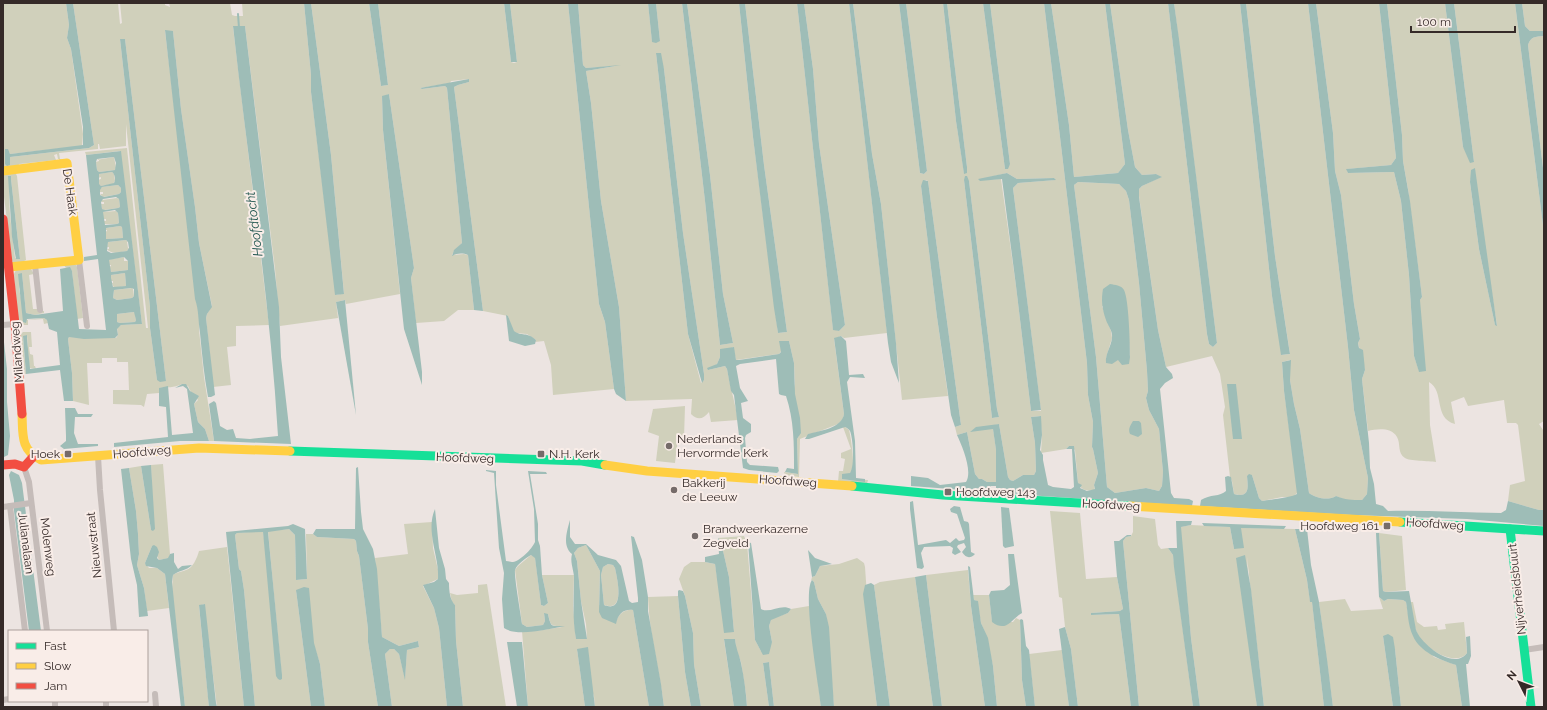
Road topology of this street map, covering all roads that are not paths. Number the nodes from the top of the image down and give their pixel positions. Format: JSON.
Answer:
{"nodes":[{"id":1,"x":3,"y":171,"type":"edge"},
{"id":2,"x":3,"y":219,"type":"edge"},
{"id":3,"x":79,"y":260,"type":"junction"},
{"id":4,"x":36,"y":265,"type":"junction"},
{"id":5,"x":8,"y":267,"type":"junction"},
{"id":6,"x":40,"y":310,"type":"dead end"},
{"id":7,"x":15,"y":324,"type":"junction"},
{"id":8,"x":3,"y":325,"type":"edge"},
{"id":9,"x":87,"y":326,"type":"dead end"},
{"id":10,"x":98,"y":456,"type":"junction"},
{"id":11,"x":33,"y":457,"type":"junction"},
{"id":12,"x":3,"y":465,"type":"edge"},
{"id":13,"x":24,"y":467,"type":"junction"},
{"id":14,"x":30,"y":504,"type":"junction"},
{"id":15,"x":8,"y":506,"type":"edge"},
{"id":16,"x":1510,"y":529,"type":"junction"},
{"id":17,"x":1544,"y":531,"type":"edge"},
{"id":18,"x":25,"y":630,"type":"edge"},
{"id":19,"x":47,"y":630,"type":"edge"},
{"id":20,"x":114,"y":630,"type":"edge"},
{"id":21,"x":1544,"y":647,"type":"edge"},
{"id":22,"x":1524,"y":650,"type":"junction"},
{"id":23,"x":154,"y":694,"type":"dead end"},
{"id":24,"x":156,"y":707,"type":"edge"},
{"id":25,"x":1531,"y":707,"type":"edge"}],
"edges":[{"from":1,"to":3,"type":"street","name":"De Haak"},
{"from":2,"to":5,"type":"street","name":"Milandweg"},
{"from":3,"to":4,"type":"street"},
{"from":3,"to":9,"type":"street","name":"De Haak"},
{"from":4,"to":5,"type":"street"},
{"from":4,"to":6,"type":"street"},
{"from":5,"to":7,"type":"street","name":"Milandweg"},
{"from":7,"to":8,"type":"street"},
{"from":7,"to":11,"type":"street","name":"Milandweg"},
{"from":10,"to":11,"type":"street","name":"Hoofdweg"},
{"from":10,"to":16,"type":"street","name":"Hoofdweg"},
{"from":10,"to":20,"type":"street","name":"Nieuwstraat"},
{"from":11,"to":13,"type":"street"},
{"from":12,"to":13,"type":"street"},
{"from":13,"to":14,"type":"street","name":"Molenweg"},
{"from":14,"to":15,"type":"street"},
{"from":14,"to":19,"type":"street","name":"Molenweg"},
{"from":15,"to":18,"type":"street","name":"Julianalaan"},
{"from":16,"to":17,"type":"street","name":"Hoofdweg"},
{"from":16,"to":22,"type":"street","name":"Nijverheidsbuurt"},
{"from":21,"to":22,"type":"street","name":"Nijverheidsbuurt"},
{"from":22,"to":25,"type":"street","name":"Nijverheidsbuurt"},
{"from":23,"to":24,"type":"street"}]}
